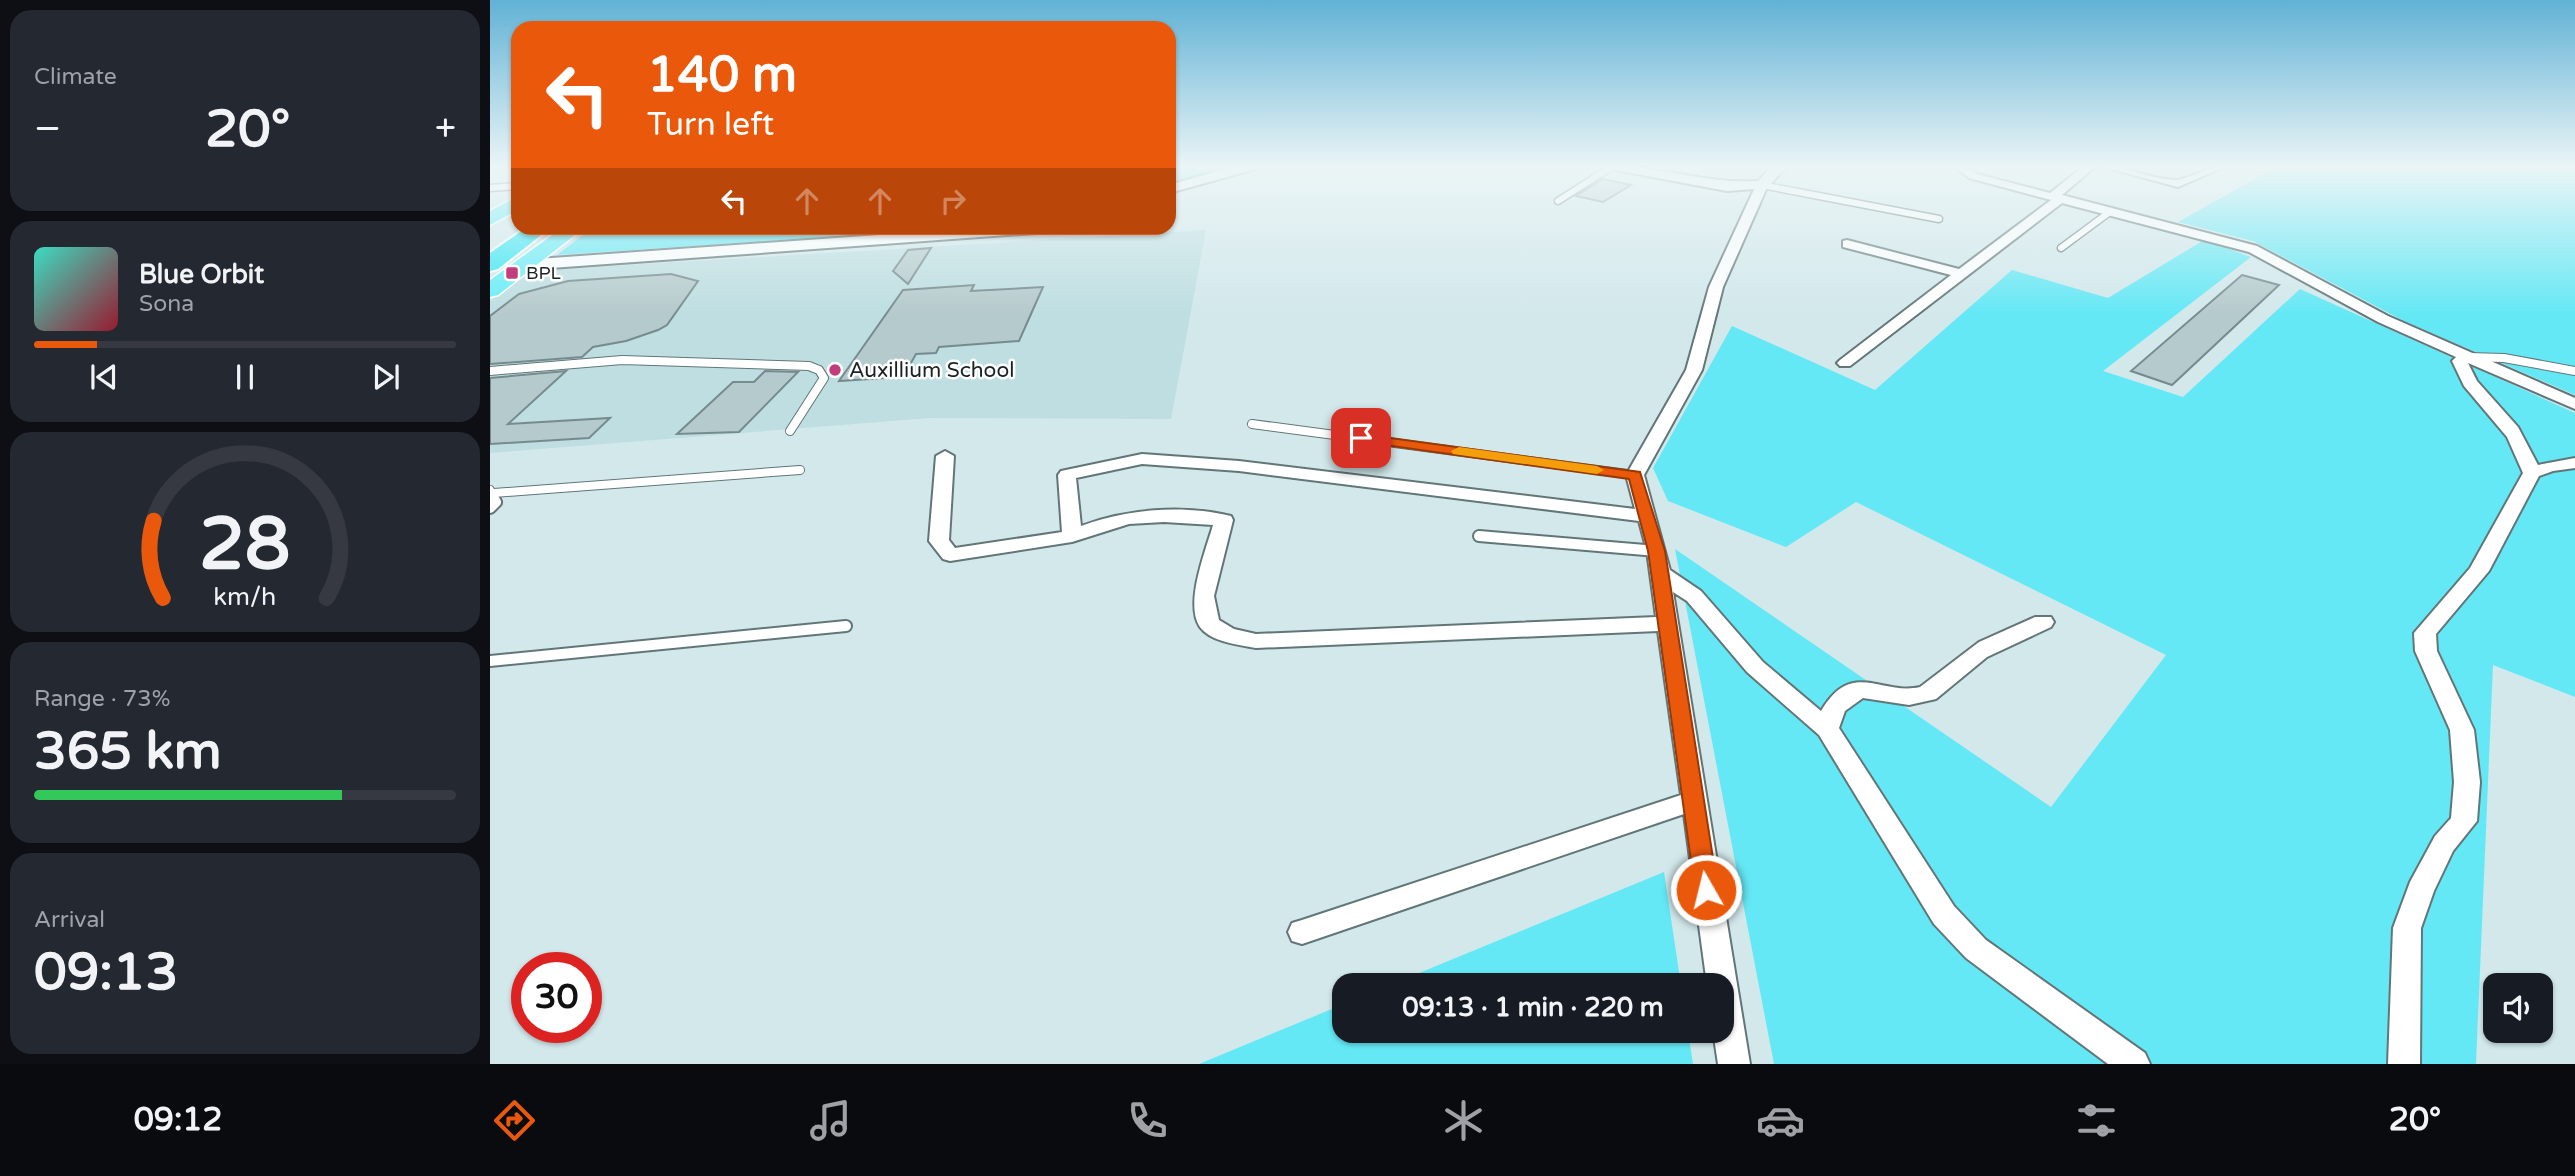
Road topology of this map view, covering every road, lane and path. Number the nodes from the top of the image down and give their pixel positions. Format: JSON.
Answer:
{"nodes":[{"id":1,"x":1748,"y":216,"type":"edge"},
{"id":2,"x":1922,"y":216,"type":"edge"},
{"id":3,"x":2034,"y":216,"type":"edge"},
{"id":4,"x":2105,"y":216,"type":"edge"},
{"id":5,"x":2129,"y":216,"type":"edge"},
{"id":6,"x":1939,"y":219,"type":"dead end"},
{"id":7,"x":511,"y":226,"type":"edge"},
{"id":8,"x":529,"y":235,"type":"edge"},
{"id":9,"x":564,"y":235,"type":"edge"},
{"id":10,"x":940,"y":235,"type":"edge"},
{"id":11,"x":490,"y":239,"type":"edge"},
{"id":12,"x":1847,"y":244,"type":"dead end"},
{"id":13,"x":2061,"y":248,"type":"dead end"},
{"id":14,"x":490,"y":264,"type":"edge"},
{"id":15,"x":523,"y":265,"type":"junction"},
{"id":16,"x":1962,"y":274,"type":"junction"},
{"id":17,"x":490,"y":289,"type":"edge"},
{"id":18,"x":2468,"y":357,"type":"junction"},
{"id":19,"x":1845,"y":363,"type":"dead end"},
{"id":20,"x":490,"y":371,"type":"edge"},
{"id":21,"x":2575,"y":371,"type":"edge"},
{"id":22,"x":2575,"y":404,"type":"edge"},
{"id":23,"x":1252,"y":424,"type":"dead end"},
{"id":24,"x":790,"y":431,"type":"dead end"},
{"id":25,"x":945,"y":456,"type":"dead end"},
{"id":26,"x":2575,"y":463,"type":"edge"},
{"id":27,"x":800,"y":470,"type":"dead end"},
{"id":28,"x":2532,"y":473,"type":"junction"},
{"id":29,"x":1635,"y":475,"type":"junction"},
{"id":30,"x":492,"y":491,"type":"edge"},
{"id":31,"x":490,"y":508,"type":"edge"},
{"id":32,"x":1647,"y":516,"type":"junction"},
{"id":33,"x":1072,"y":536,"type":"junction"},
{"id":34,"x":1479,"y":536,"type":"dead end"},
{"id":35,"x":1658,"y":562,"type":"junction"},
{"id":36,"x":2043,"y":622,"type":"dead end"},
{"id":37,"x":1667,"y":624,"type":"junction"},
{"id":38,"x":846,"y":626,"type":"dead end"},
{"id":39,"x":490,"y":661,"type":"edge"},
{"id":40,"x":1826,"y":729,"type":"junction"},
{"id":41,"x":1693,"y":801,"type":"junction"},
{"id":42,"x":1302,"y":932,"type":"dead end"},
{"id":43,"x":1720,"y":973,"type":"edge"},
{"id":44,"x":1731,"y":1043,"type":"edge"},
{"id":45,"x":1734,"y":1064,"type":"edge"},
{"id":46,"x":2134,"y":1064,"type":"edge"},
{"id":47,"x":2404,"y":1064,"type":"edge"}],
"edges":[{"from":1,"to":29,"type":"street"},
{"from":2,"to":6,"type":"lane"},
{"from":3,"to":16,"type":"street"},
{"from":4,"to":13,"type":"lane"},
{"from":5,"to":18,"type":"street"},
{"from":7,"to":11,"type":"highway"},
{"from":8,"to":14,"type":"highway"},
{"from":9,"to":15,"type":"main road"},
{"from":10,"to":15,"type":"street"},
{"from":12,"to":16,"type":"street"},
{"from":15,"to":17,"type":"main road"},
{"from":16,"to":19,"type":"street"},
{"from":18,"to":21,"type":"lane"},
{"from":18,"to":22,"type":"street"},
{"from":18,"to":28,"type":"street"},
{"from":20,"to":24,"type":"lane"},
{"from":23,"to":29,"type":"lane"},
{"from":25,"to":33,"type":"street"},
{"from":26,"to":28,"type":"street"},
{"from":27,"to":30,"type":"lane"},
{"from":28,"to":47,"type":"street"},
{"from":29,"to":32,"type":"street"},
{"from":30,"to":31,"type":"lane"},
{"from":32,"to":33,"type":"street"},
{"from":32,"to":35,"type":"street"},
{"from":33,"to":37,"type":"street"},
{"from":34,"to":35,"type":"lane"},
{"from":35,"to":37,"type":"street"},
{"from":35,"to":40,"type":"street"},
{"from":36,"to":40,"type":"street"},
{"from":37,"to":41,"type":"street"},
{"from":38,"to":39,"type":"lane"},
{"from":40,"to":46,"type":"street"},
{"from":41,"to":42,"type":"street"},
{"from":41,"to":43,"type":"street"},
{"from":44,"to":45,"type":"street"}]}
